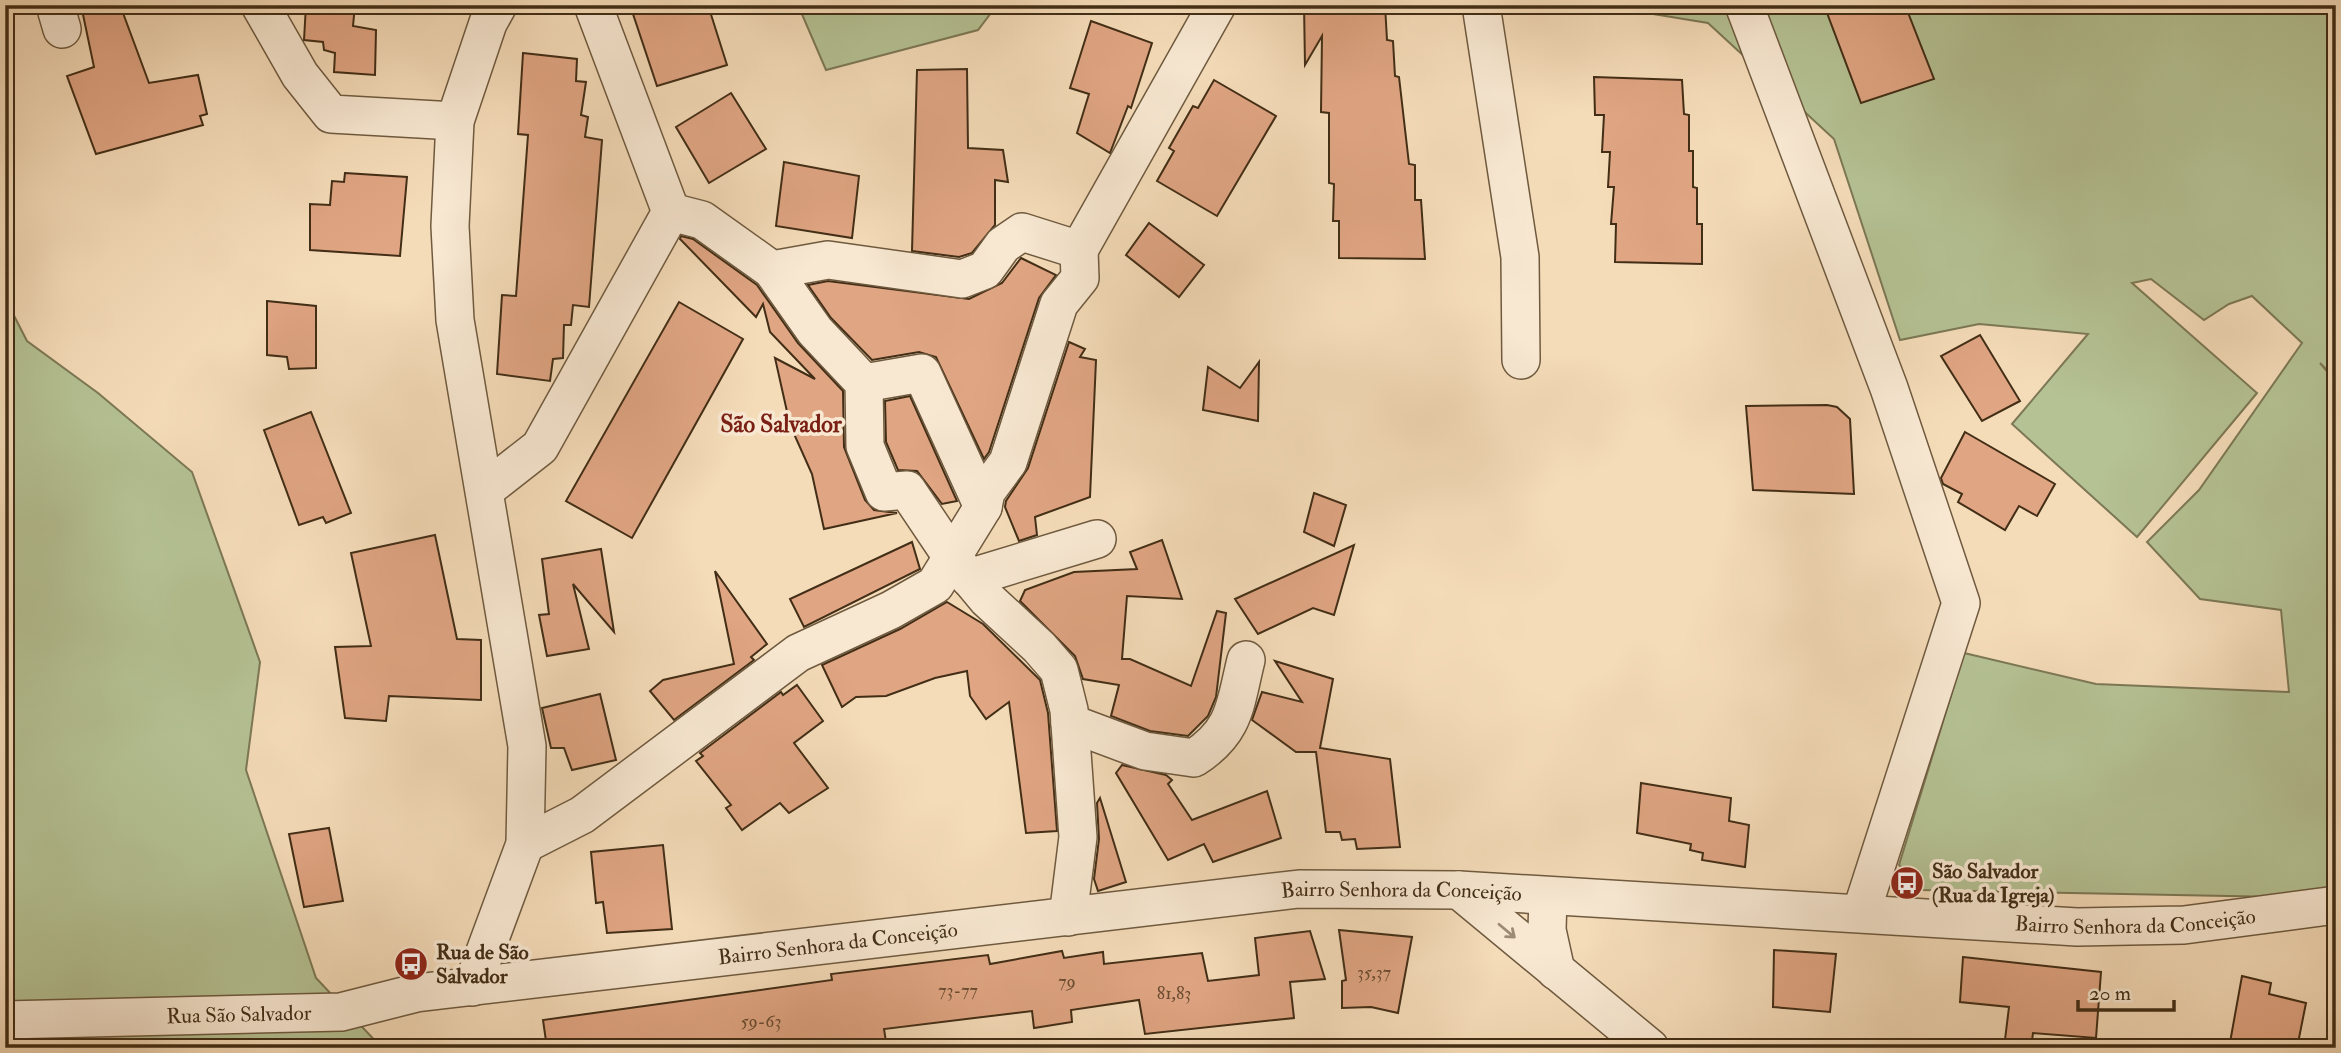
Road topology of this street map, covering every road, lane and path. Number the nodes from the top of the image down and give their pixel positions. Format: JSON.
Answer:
{"nodes":[{"id":1,"x":260,"y":5,"type":"edge"},
{"id":2,"x":498,"y":5,"type":"edge"},
{"id":3,"x":593,"y":5,"type":"edge"},
{"id":4,"x":1217,"y":5,"type":"edge"},
{"id":5,"x":1481,"y":5,"type":"edge"},
{"id":6,"x":1744,"y":5,"type":"edge"},
{"id":7,"x":456,"y":121,"type":"junction"},
{"id":8,"x":671,"y":212,"type":"junction"},
{"id":9,"x":1079,"y":250,"type":"junction"},
{"id":10,"x":772,"y":270,"type":"junction"},
{"id":11,"x":1521,"y":360,"type":"dead end"},
{"id":12,"x":863,"y":383,"type":"junction"},
{"id":13,"x":485,"y":490,"type":"junction"},
{"id":14,"x":983,"y":507,"type":"junction"},
{"id":15,"x":1097,"y":539,"type":"dead end"},
{"id":16,"x":961,"y":568,"type":"junction"},
{"id":17,"x":1246,"y":660,"type":"dead end"},
{"id":18,"x":1070,"y":723,"type":"junction"},
{"id":19,"x":525,"y":844,"type":"junction"},
{"id":20,"x":1459,"y":890,"type":"junction"},
{"id":21,"x":1548,"y":897,"type":"junction"},
{"id":22,"x":2336,"y":905,"type":"edge"},
{"id":23,"x":1861,"y":913,"type":"junction"},
{"id":24,"x":1068,"y":917,"type":"junction"},
{"id":25,"x":1556,"y":971,"type":"junction"},
{"id":26,"x":472,"y":987,"type":"junction"},
{"id":27,"x":5,"y":1020,"type":"edge"},
{"id":28,"x":1650,"y":1048,"type":"edge"}],
"edges":[{"from":1,"to":7,"type":"street"},
{"from":2,"to":7,"type":"street"},
{"from":3,"to":8,"type":"street"},
{"from":4,"to":9,"type":"street"},
{"from":5,"to":11,"type":"street"},
{"from":6,"to":23,"type":"street"},
{"from":7,"to":13,"type":"street"},
{"from":8,"to":10,"type":"street"},
{"from":8,"to":13,"type":"street"},
{"from":9,"to":10,"type":"street"},
{"from":9,"to":14,"type":"street"},
{"from":10,"to":12,"type":"street"},
{"from":12,"to":14,"type":"street"},
{"from":12,"to":16,"type":"street"},
{"from":13,"to":19,"type":"street"},
{"from":14,"to":16,"type":"street"},
{"from":15,"to":16,"type":"street"},
{"from":16,"to":18,"type":"street"},
{"from":16,"to":19,"type":"street"},
{"from":17,"to":18,"type":"street"},
{"from":18,"to":24,"type":"street"},
{"from":19,"to":26,"type":"street"},
{"from":20,"to":21,"type":"street","name":"Bairro Senhora da Conceição"},
{"from":20,"to":24,"type":"street","name":"Bairro Senhora da Conceição"},
{"from":20,"to":25,"type":"street","one_way":true},
{"from":21,"to":23,"type":"street","name":"Bairro Senhora da Conceição"},
{"from":21,"to":25,"type":"street"},
{"from":22,"to":23,"type":"street","name":"Bairro Senhora da Conceição"},
{"from":24,"to":26,"type":"street","name":"Bairro Senhora da Conceição"},
{"from":25,"to":28,"type":"street"},
{"from":26,"to":27,"type":"street","name":"Rua São Salvador"}]}
